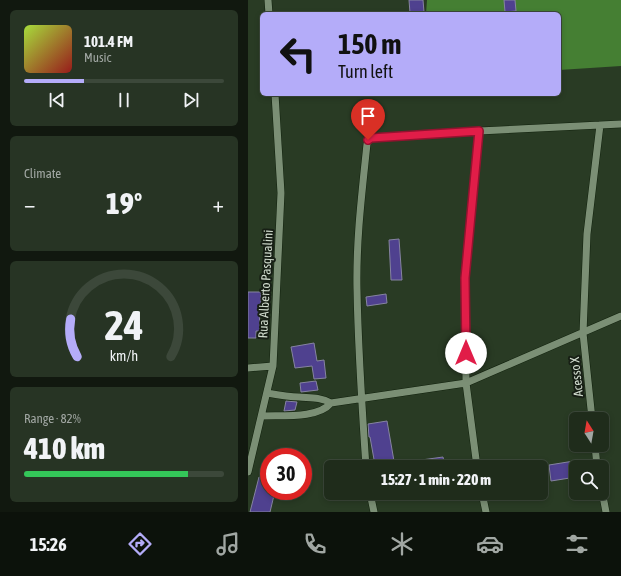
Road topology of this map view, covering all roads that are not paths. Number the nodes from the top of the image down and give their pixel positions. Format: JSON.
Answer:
{"nodes":[{"id":1,"x":268,"y":0,"type":"edge"},
{"id":2,"x":269,"y":12,"type":"edge"},
{"id":3,"x":275,"y":96,"type":"edge"},
{"id":4,"x":621,"y":124,"type":"edge"},
{"id":5,"x":600,"y":125,"type":"junction"},
{"id":6,"x":479,"y":131,"type":"junction"},
{"id":7,"x":621,"y":316,"type":"edge"},
{"id":8,"x":583,"y":333,"type":"junction"},
{"id":9,"x":273,"y":366,"type":"junction"},
{"id":10,"x":248,"y":368,"type":"edge"},
{"id":11,"x":466,"y":383,"type":"junction"},
{"id":12,"x":267,"y":393,"type":"junction"},
{"id":13,"x":361,"y":398,"type":"junction"},
{"id":14,"x":331,"y":403,"type":"junction"},
{"id":15,"x":591,"y":412,"type":"edge"},
{"id":16,"x":262,"y":416,"type":"junction"},
{"id":17,"x":365,"y":460,"type":"edge"},
{"id":18,"x":476,"y":460,"type":"edge"},
{"id":19,"x":248,"y":472,"type":"edge"},
{"id":20,"x":371,"y":500,"type":"edge"},
{"id":21,"x":483,"y":500,"type":"edge"},
{"id":22,"x":604,"y":500,"type":"edge"},
{"id":23,"x":374,"y":512,"type":"edge"},
{"id":24,"x":486,"y":512,"type":"edge"},
{"id":25,"x":606,"y":512,"type":"edge"}],
"edges":[{"from":1,"to":2,"type":"street"},
{"from":3,"to":9,"type":"street","name":"Rua Alberto Pasqualini"},
{"from":4,"to":5,"type":"street"},
{"from":5,"to":6,"type":"street"},
{"from":5,"to":8,"type":"street","name":"Acesso X"},
{"from":6,"to":11,"type":"street"},
{"from":6,"to":13,"type":"street"},
{"from":7,"to":8,"type":"street"},
{"from":8,"to":11,"type":"street"},
{"from":8,"to":15,"type":"street","name":"Acesso X"},
{"from":9,"to":10,"type":"street"},
{"from":9,"to":12,"type":"street","name":"Rua Alberto Pasqualini"},
{"from":11,"to":13,"type":"street"},
{"from":11,"to":18,"type":"street"},
{"from":12,"to":14,"type":"street"},
{"from":12,"to":16,"type":"street","name":"Rua Alberto Pasqualini"},
{"from":13,"to":14,"type":"street"},
{"from":13,"to":17,"type":"street"},
{"from":14,"to":16,"type":"street"},
{"from":16,"to":19,"type":"street","name":"Rua Alberto Pasqualini"},
{"from":20,"to":23,"type":"street"},
{"from":21,"to":24,"type":"street"},
{"from":22,"to":25,"type":"street"}]}
